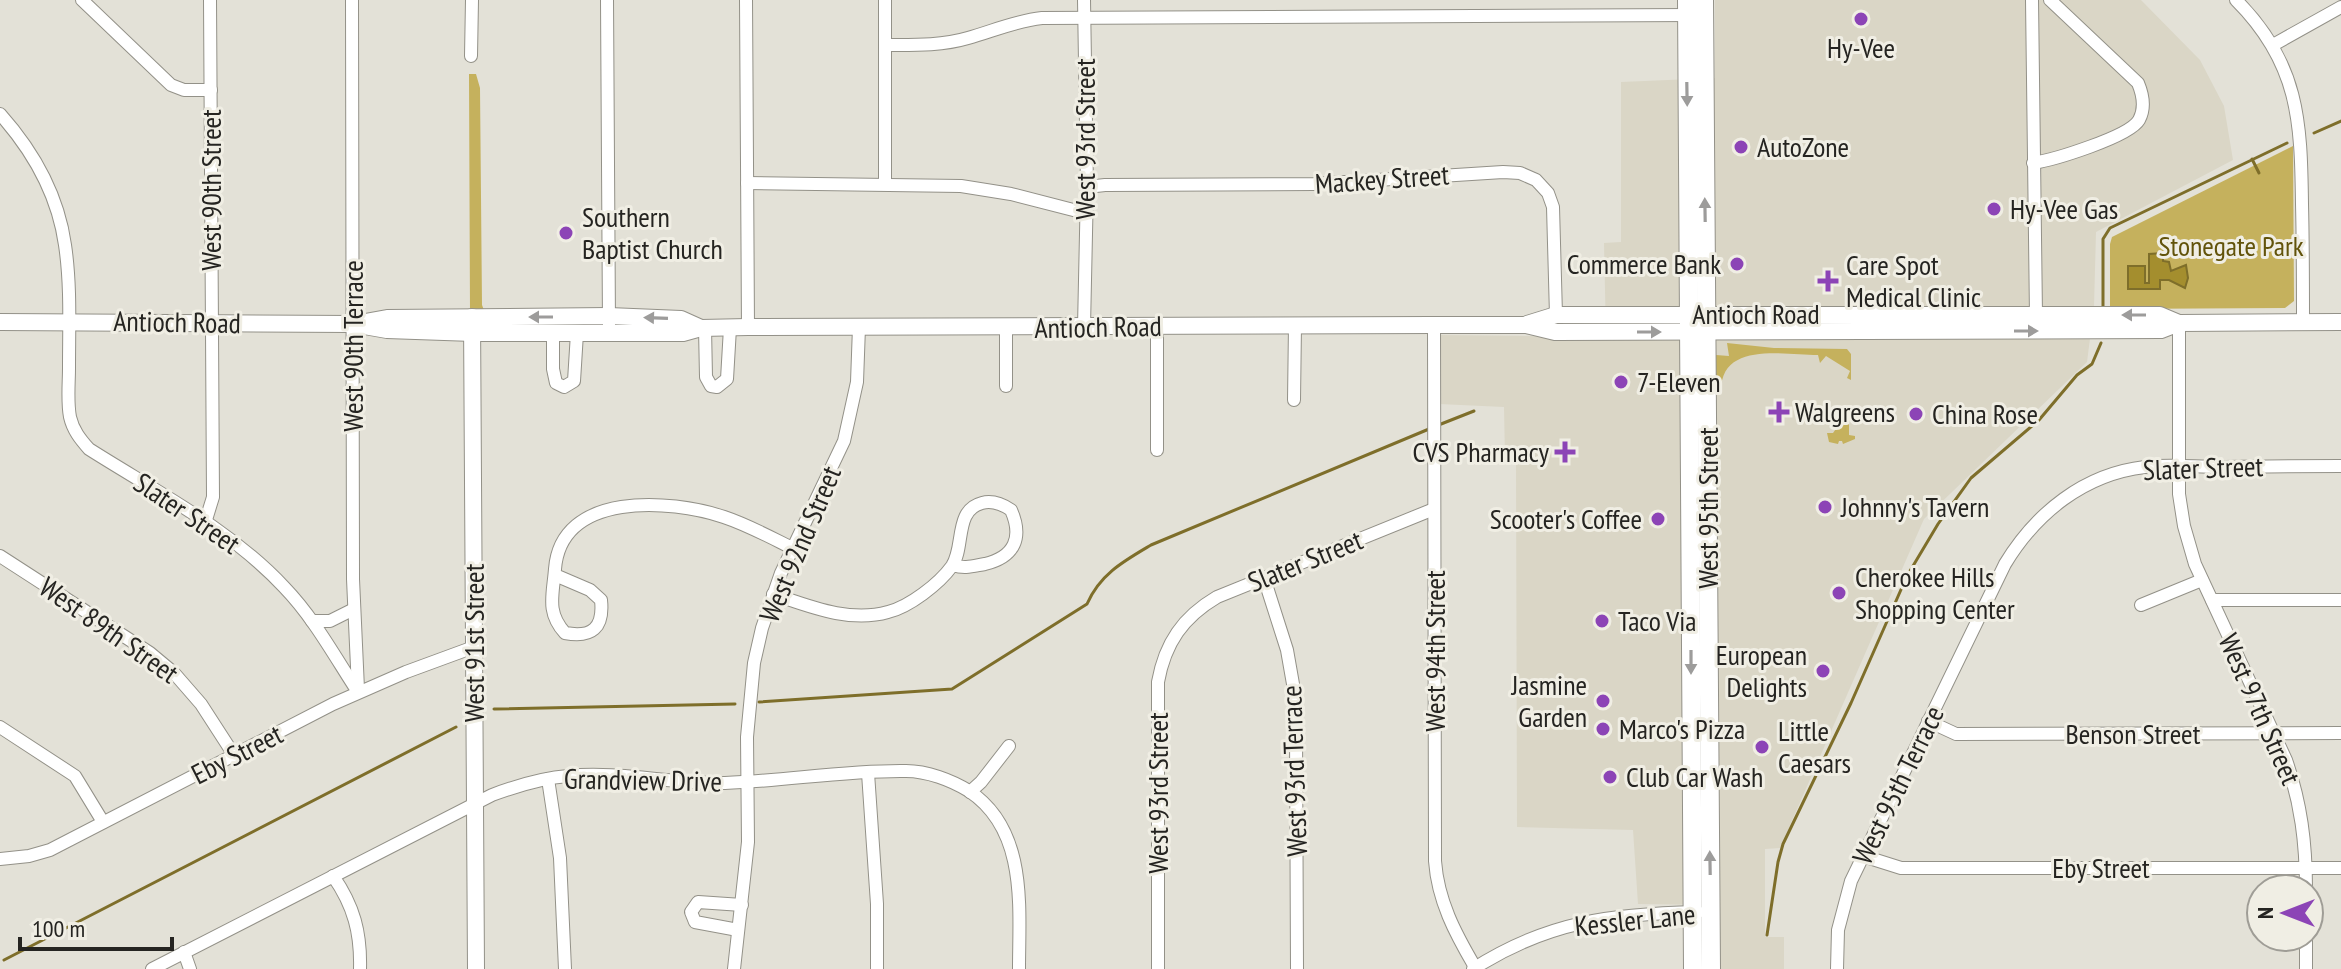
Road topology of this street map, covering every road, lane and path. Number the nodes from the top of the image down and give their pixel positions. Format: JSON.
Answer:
{"nodes":[{"id":1,"x":82,"y":0,"type":"edge"},
{"id":2,"x":210,"y":0,"type":"edge"},
{"id":3,"x":352,"y":0,"type":"edge"},
{"id":4,"x":472,"y":0,"type":"edge"},
{"id":5,"x":607,"y":0,"type":"edge"},
{"id":6,"x":746,"y":0,"type":"edge"},
{"id":7,"x":885,"y":0,"type":"edge"},
{"id":8,"x":1084,"y":0,"type":"edge"},
{"id":9,"x":2032,"y":0,"type":"edge"},
{"id":10,"x":2050,"y":0,"type":"edge"},
{"id":11,"x":2236,"y":0,"type":"edge"},
{"id":12,"x":2341,"y":7,"type":"edge"},
{"id":13,"x":1695,"y":8,"type":"edge"},
{"id":14,"x":1084,"y":18,"type":"junction"},
{"id":15,"x":885,"y":45,"type":"junction"},
{"id":16,"x":2273,"y":45,"type":"junction"},
{"id":17,"x":471,"y":56,"type":"dead end"},
{"id":18,"x":211,"y":90,"type":"junction"},
{"id":19,"x":0,"y":114,"type":"edge"},
{"id":20,"x":2033,"y":163,"type":"junction"},
{"id":21,"x":747,"y":183,"type":"junction"},
{"id":22,"x":885,"y":183,"type":"junction"},
{"id":23,"x":1087,"y":187,"type":"junction"},
{"id":24,"x":1085,"y":213,"type":"junction"},
{"id":25,"x":1556,"y":315,"type":"junction"},
{"id":26,"x":2036,"y":316,"type":"junction"},
{"id":27,"x":69,"y":321,"type":"junction"},
{"id":28,"x":0,"y":322,"type":"edge"},
{"id":29,"x":212,"y":322,"type":"junction"},
{"id":30,"x":2303,"y":322,"type":"junction"},
{"id":31,"x":2341,"y":322,"type":"edge"},
{"id":32,"x":1698,"y":323,"type":"junction"},
{"id":33,"x":2179,"y":323,"type":"junction"},
{"id":34,"x":353,"y":324,"type":"junction"},
{"id":35,"x":472,"y":325,"type":"junction"},
{"id":36,"x":609,"y":325,"type":"junction"},
{"id":37,"x":1295,"y":325,"type":"junction"},
{"id":38,"x":1434,"y":325,"type":"junction"},
{"id":39,"x":1526,"y":325,"type":"junction"},
{"id":40,"x":1157,"y":326,"type":"junction"},
{"id":41,"x":748,"y":327,"type":"junction"},
{"id":42,"x":859,"y":327,"type":"junction"},
{"id":43,"x":1084,"y":327,"type":"junction"},
{"id":44,"x":703,"y":328,"type":"junction"},
{"id":45,"x":730,"y":328,"type":"junction"},
{"id":46,"x":1006,"y":328,"type":"junction"},
{"id":47,"x":553,"y":333,"type":"junction"},
{"id":48,"x":577,"y":333,"type":"junction"},
{"id":49,"x":1006,"y":386,"type":"dead end"},
{"id":50,"x":1294,"y":400,"type":"dead end"},
{"id":51,"x":1157,"y":450,"type":"dead end"},
{"id":52,"x":2179,"y":466,"type":"junction"},
{"id":53,"x":2341,"y":466,"type":"edge"},
{"id":54,"x":1434,"y":509,"type":"junction"},
{"id":55,"x":205,"y":523,"type":"junction"},
{"id":56,"x":792,"y":548,"type":"junction"},
{"id":57,"x":0,"y":556,"type":"edge"},
{"id":58,"x":953,"y":565,"type":"junction"},
{"id":59,"x":555,"y":575,"type":"junction"},
{"id":60,"x":1264,"y":578,"type":"junction"},
{"id":61,"x":2202,"y":580,"type":"junction"},
{"id":62,"x":773,"y":594,"type":"junction"},
{"id":63,"x":2212,"y":600,"type":"junction"},
{"id":64,"x":2341,"y":600,"type":"edge"},
{"id":65,"x":2141,"y":605,"type":"dead end"},
{"id":66,"x":1984,"y":608,"type":"joint"},
{"id":67,"x":354,"y":609,"type":"junction"},
{"id":68,"x":312,"y":621,"type":"junction"},
{"id":69,"x":1183,"y":623,"type":"joint"},
{"id":70,"x":474,"y":647,"type":"junction"},
{"id":71,"x":358,"y":692,"type":"junction"},
{"id":72,"x":1928,"y":721,"type":"junction"},
{"id":73,"x":0,"y":727,"type":"edge"},
{"id":74,"x":2341,"y":733,"type":"edge"},
{"id":75,"x":2272,"y":734,"type":"junction"},
{"id":76,"x":1009,"y":746,"type":"dead end"},
{"id":77,"x":234,"y":755,"type":"junction"},
{"id":78,"x":868,"y":773,"type":"junction"},
{"id":79,"x":548,"y":779,"type":"junction"},
{"id":80,"x":747,"y":782,"type":"junction"},
{"id":81,"x":970,"y":792,"type":"junction"},
{"id":82,"x":475,"y":803,"type":"junction"},
{"id":83,"x":103,"y":822,"type":"junction"},
{"id":84,"x":1863,"y":856,"type":"junction"},
{"id":85,"x":0,"y":859,"type":"edge"},
{"id":86,"x":2306,"y":868,"type":"junction"},
{"id":87,"x":2341,"y":868,"type":"edge"},
{"id":88,"x":2306,"y":873,"type":"edge"},
{"id":89,"x":333,"y":876,"type":"junction"},
{"id":90,"x":742,"y":905,"type":"junction"},
{"id":91,"x":1702,"y":912,"type":"junction"},
{"id":92,"x":738,"y":930,"type":"junction"},
{"id":93,"x":184,"y":952,"type":"junction"},
{"id":94,"x":1474,"y":968,"type":"edge"},
{"id":95,"x":152,"y":969,"type":"edge"},
{"id":96,"x":190,"y":969,"type":"edge"},
{"id":97,"x":360,"y":969,"type":"edge"},
{"id":98,"x":476,"y":969,"type":"edge"},
{"id":99,"x":565,"y":969,"type":"edge"},
{"id":100,"x":734,"y":969,"type":"edge"},
{"id":101,"x":877,"y":969,"type":"edge"},
{"id":102,"x":1019,"y":969,"type":"edge"},
{"id":103,"x":1158,"y":969,"type":"edge"},
{"id":104,"x":1297,"y":969,"type":"edge"},
{"id":105,"x":1693,"y":969,"type":"edge"},
{"id":106,"x":1711,"y":969,"type":"edge"},
{"id":107,"x":1837,"y":969,"type":"edge"}],
"edges":[{"from":1,"to":18,"type":"street"},
{"from":2,"to":18,"type":"street","name":"West 90th Street"},
{"from":3,"to":34,"type":"street","name":"West 90th Terrace"},
{"from":4,"to":17,"type":"street"},
{"from":5,"to":36,"type":"street"},
{"from":6,"to":21,"type":"street"},
{"from":7,"to":15,"type":"street"},
{"from":8,"to":14,"type":"street","name":"West 93rd Street"},
{"from":9,"to":20,"type":"street"},
{"from":10,"to":20,"type":"street"},
{"from":11,"to":16,"type":"street"},
{"from":12,"to":16,"type":"street"},
{"from":13,"to":14,"type":"street"},
{"from":13,"to":32,"type":"main road","name":"West 95th Street"},
{"from":14,"to":15,"type":"street"},
{"from":14,"to":23,"type":"street","name":"West 93rd Street"},
{"from":15,"to":22,"type":"street"},
{"from":16,"to":30,"type":"street"},
{"from":18,"to":29,"type":"street","name":"West 90th Street"},
{"from":19,"to":27,"type":"street"},
{"from":20,"to":26,"type":"street"},
{"from":21,"to":22,"type":"street"},
{"from":21,"to":41,"type":"street"},
{"from":22,"to":24,"type":"street"},
{"from":23,"to":24,"type":"street","name":"West 93rd Street"},
{"from":23,"to":25,"type":"street","name":"Mackey Street"},
{"from":24,"to":43,"type":"street","name":"West 93rd Street"},
{"from":25,"to":32,"type":"main road","name":"Antioch Road"},
{"from":25,"to":39,"type":"main road","name":"Antioch Road"},
{"from":26,"to":32,"type":"main road","name":"Antioch Road"},
{"from":33,"to":26,"type":"main road","name":"Antioch Road","one_way":true},
{"from":27,"to":28,"type":"main road","name":"Antioch Road"},
{"from":27,"to":29,"type":"main road","name":"Antioch Road"},
{"from":27,"to":55,"type":"street","name":"Slater Street"},
{"from":29,"to":34,"type":"main road","name":"Antioch Road"},
{"from":29,"to":55,"type":"street","name":"West 90th Street"},
{"from":30,"to":31,"type":"main road","name":"Antioch Road"},
{"from":30,"to":33,"type":"main road","name":"Antioch Road"},
{"from":32,"to":33,"type":"main road","name":"Antioch Road","one_way":true},
{"from":39,"to":32,"type":"main road","name":"Antioch Road","one_way":true},
{"from":32,"to":91,"type":"main road","name":"West 95th Street"},
{"from":33,"to":52,"type":"street","name":"West 97th Street"},
{"from":34,"to":35,"type":"main road","name":"Antioch Road"},
{"from":34,"to":67,"type":"street","name":"West 90th Terrace"},
{"from":36,"to":35,"type":"main road","name":"Antioch Road","one_way":true},
{"from":35,"to":47,"type":"main road","name":"Antioch Road"},
{"from":35,"to":70,"type":"main road","name":"West 91st Street"},
{"from":36,"to":44,"type":"main road","name":"Antioch Road"},
{"from":36,"to":48,"type":"main road","name":"Antioch Road"},
{"from":37,"to":38,"type":"main road","name":"Antioch Road"},
{"from":37,"to":40,"type":"main road","name":"Antioch Road"},
{"from":37,"to":50,"type":"street"},
{"from":38,"to":39,"type":"main road","name":"Antioch Road"},
{"from":38,"to":54,"type":"street","name":"West 94th Street"},
{"from":40,"to":43,"type":"main road","name":"Antioch Road"},
{"from":40,"to":51,"type":"street"},
{"from":41,"to":42,"type":"main road","name":"Antioch Road"},
{"from":41,"to":45,"type":"main road","name":"Antioch Road"},
{"from":42,"to":46,"type":"main road","name":"Antioch Road"},
{"from":42,"to":56,"type":"street","name":"West 92nd Street"},
{"from":43,"to":46,"type":"main road","name":"Antioch Road"},
{"from":44,"to":45,"type":"main road","name":"Antioch Road"},
{"from":44,"to":45,"type":"street"},
{"from":46,"to":49,"type":"street","name":"Antioch Road"},
{"from":47,"to":48,"type":"main road","name":"Antioch Road"},
{"from":47,"to":48,"type":"street"},
{"from":52,"to":53,"type":"street","name":"Slater Street"},
{"from":52,"to":61,"type":"street","name":"West 97th Street"},
{"from":52,"to":66,"type":"street","name":"Slater Street"},
{"from":54,"to":60,"type":"street","name":"Slater Street"},
{"from":54,"to":94,"type":"street","name":"West 94th Street"},
{"from":55,"to":68,"type":"street","name":"Slater Street"},
{"from":56,"to":59,"type":"street"},
{"from":56,"to":62,"type":"street","name":"West 92nd Street"},
{"from":57,"to":77,"type":"street","name":"West 89th Street"},
{"from":58,"to":58,"type":"street"},
{"from":58,"to":62,"type":"street"},
{"from":59,"to":59,"type":"street"},
{"from":60,"to":69,"type":"street","name":"Slater Street"},
{"from":60,"to":104,"type":"street","name":"West 93rd Terrace"},
{"from":61,"to":63,"type":"street","name":"West 97th Street"},
{"from":61,"to":65,"type":"street"},
{"from":62,"to":80,"type":"street","name":"West 92nd Street"},
{"from":63,"to":64,"type":"street"},
{"from":63,"to":75,"type":"street","name":"West 97th Street"},
{"from":66,"to":72,"type":"street","name":"West 95th Terrace"},
{"from":67,"to":68,"type":"street"},
{"from":67,"to":71,"type":"street","name":"West 90th Terrace"},
{"from":68,"to":71,"type":"street","name":"Slater Street"},
{"from":69,"to":103,"type":"street","name":"West 93rd Street"},
{"from":70,"to":71,"type":"street","name":"Eby Street"},
{"from":70,"to":82,"type":"main road","name":"West 91st Street"},
{"from":71,"to":77,"type":"street","name":"Eby Street"},
{"from":72,"to":75,"type":"street","name":"Benson Street"},
{"from":72,"to":84,"type":"street","name":"West 95th Terrace"},
{"from":73,"to":83,"type":"street"},
{"from":74,"to":75,"type":"street","name":"Benson Street"},
{"from":75,"to":86,"type":"street","name":"West 97th Street"},
{"from":76,"to":81,"type":"street"},
{"from":77,"to":83,"type":"street","name":"Eby Street"},
{"from":78,"to":80,"type":"street","name":"Grandview Drive"},
{"from":78,"to":81,"type":"street","name":"Grandview Drive"},
{"from":78,"to":101,"type":"street"},
{"from":79,"to":80,"type":"street","name":"Grandview Drive"},
{"from":79,"to":82,"type":"street","name":"Grandview Drive"},
{"from":79,"to":99,"type":"street"},
{"from":80,"to":90,"type":"street","name":"West 92nd Street"},
{"from":81,"to":102,"type":"street"},
{"from":82,"to":89,"type":"street","name":"Grandview Drive"},
{"from":82,"to":98,"type":"main road","name":"West 91st Street"},
{"from":83,"to":85,"type":"street","name":"Eby Street"},
{"from":84,"to":86,"type":"street","name":"Eby Street"},
{"from":84,"to":107,"type":"street","name":"West 95th Terrace"},
{"from":86,"to":87,"type":"street","name":"Eby Street"},
{"from":86,"to":88,"type":"street","name":"West 97th Street"},
{"from":89,"to":93,"type":"street","name":"Grandview Drive"},
{"from":89,"to":97,"type":"street"},
{"from":90,"to":92,"type":"street","name":"West 92nd Street"},
{"from":90,"to":92,"type":"street"},
{"from":91,"to":94,"type":"street","name":"Kessler Lane"},
{"from":91,"to":105,"type":"main road","name":"West 95th Street"},
{"from":91,"to":106,"type":"main road","name":"West 95th Street"},
{"from":92,"to":100,"type":"street","name":"West 92nd Street"},
{"from":93,"to":95,"type":"street","name":"Grandview Drive"},
{"from":93,"to":96,"type":"street"}]}
